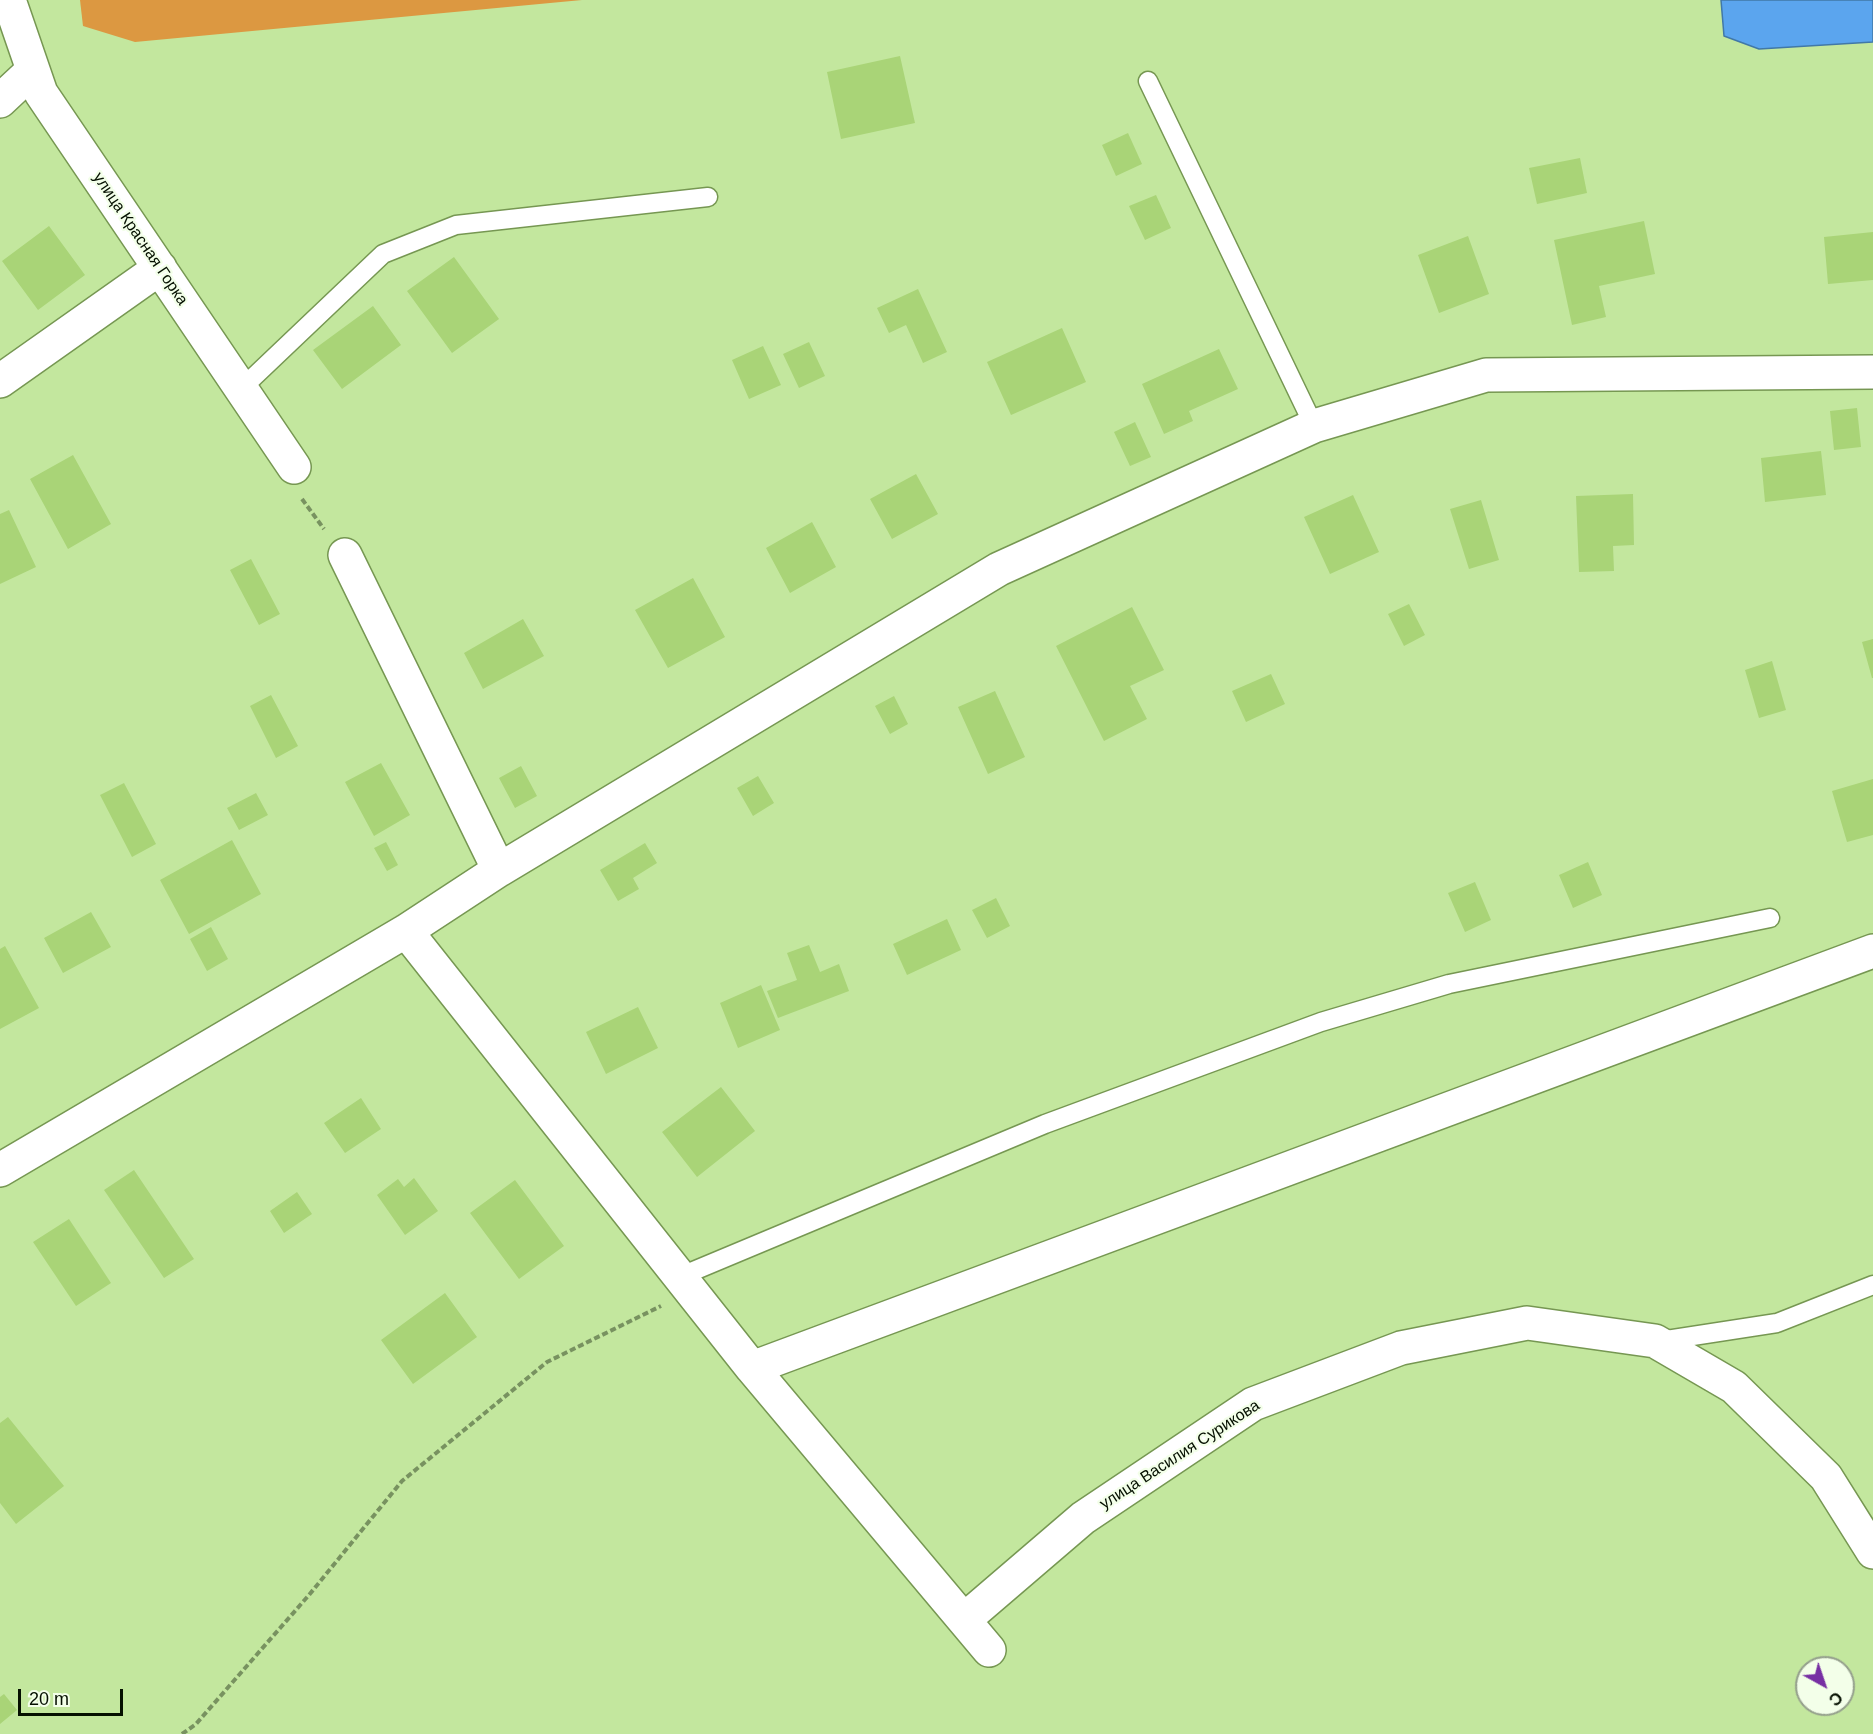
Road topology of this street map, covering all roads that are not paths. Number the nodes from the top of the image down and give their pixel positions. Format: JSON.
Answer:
{"nodes":[{"id":1,"x":9,"y":0,"type":"edge"},
{"id":2,"x":33,"y":70,"type":"junction"},
{"id":3,"x":1148,"y":81,"type":"dead end"},
{"id":4,"x":0,"y":101,"type":"edge"},
{"id":5,"x":708,"y":197,"type":"dead end"},
{"id":6,"x":160,"y":268,"type":"junction"},
{"id":7,"x":1873,"y":372,"type":"edge"},
{"id":8,"x":0,"y":381,"type":"edge"},
{"id":9,"x":241,"y":389,"type":"junction"},
{"id":10,"x":1314,"y":426,"type":"junction"},
{"id":11,"x":294,"y":467,"type":"road end"},
{"id":12,"x":345,"y":555,"type":"road end"},
{"id":13,"x":499,"y":870,"type":"junction"},
{"id":14,"x":1770,"y":918,"type":"dead end"},
{"id":15,"x":406,"y":931,"type":"junction"},
{"id":16,"x":1873,"y":951,"type":"edge"},
{"id":17,"x":0,"y":1170,"type":"edge"},
{"id":18,"x":685,"y":1284,"type":"junction"},
{"id":19,"x":1873,"y":1285,"type":"edge"},
{"id":20,"x":1655,"y":1341,"type":"junction"},
{"id":21,"x":752,"y":1368,"type":"junction"},
{"id":22,"x":1873,"y":1552,"type":"edge"},
{"id":23,"x":963,"y":1620,"type":"junction"},
{"id":24,"x":989,"y":1650,"type":"dead end"}],
"edges":[{"from":1,"to":2,"type":"street","name":"улица Красная Горка"},
{"from":2,"to":4,"type":"street"},
{"from":2,"to":6,"type":"street","name":"улица Красная Горка"},
{"from":3,"to":10,"type":"lane"},
{"from":5,"to":9,"type":"lane"},
{"from":6,"to":8,"type":"street"},
{"from":6,"to":9,"type":"street","name":"улица Красная Горка"},
{"from":7,"to":10,"type":"street"},
{"from":9,"to":11,"type":"street","name":"улица Красная Горка"},
{"from":10,"to":13,"type":"street"},
{"from":12,"to":13,"type":"street"},
{"from":13,"to":15,"type":"street"},
{"from":14,"to":18,"type":"lane"},
{"from":15,"to":17,"type":"street"},
{"from":15,"to":18,"type":"street"},
{"from":16,"to":21,"type":"street"},
{"from":18,"to":21,"type":"street"},
{"from":19,"to":20,"type":"lane"},
{"from":20,"to":22,"type":"street","name":"улица Василия Сурикова"},
{"from":20,"to":23,"type":"street","name":"улица Василия Сурикова"},
{"from":21,"to":23,"type":"street"},
{"from":23,"to":24,"type":"street"}]}
